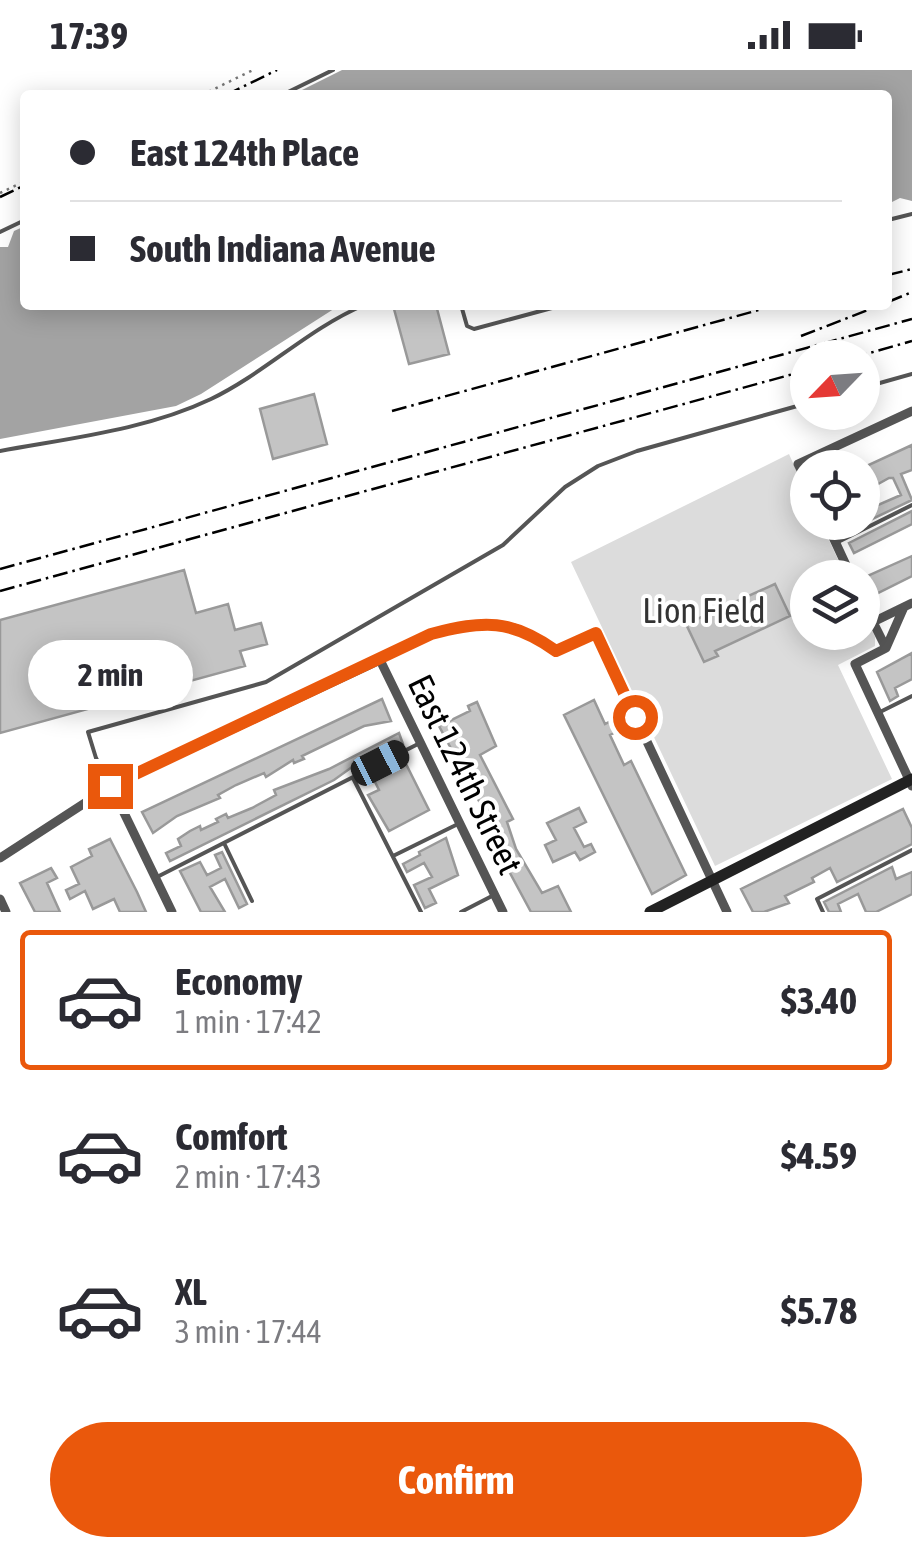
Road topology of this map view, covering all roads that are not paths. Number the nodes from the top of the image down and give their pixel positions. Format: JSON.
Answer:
{"nodes":[{"id":1,"x":333,"y":70,"type":"edge"},
{"id":2,"x":292,"y":90,"type":"edge"},
{"id":3,"x":354,"y":310,"type":"edge"},
{"id":4,"x":462,"y":310,"type":"edge"},
{"id":5,"x":544,"y":310,"type":"edge"},
{"id":6,"x":912,"y":374,"type":"edge"},
{"id":7,"x":880,"y":383,"type":"edge"},
{"id":8,"x":790,"y":408,"type":"edge"},
{"id":9,"x":912,"y":411,"type":"edge"},
{"id":10,"x":828,"y":450,"type":"edge"},
{"id":11,"x":0,"y":451,"type":"edge"},
{"id":12,"x":912,"y":505,"type":"edge"},
{"id":13,"x":835,"y":540,"type":"edge"},
{"id":14,"x":836,"y":543,"type":"junction"},
{"id":15,"x":844,"y":560,"type":"edge"},
{"id":16,"x":908,"y":605,"type":"edge"},
{"id":17,"x":880,"y":619,"type":"edge"},
{"id":18,"x":596,"y":633,"type":"joint"},
{"id":19,"x":880,"y":636,"type":"edge"},
{"id":20,"x":886,"y":648,"type":"junction"},
{"id":21,"x":380,"y":660,"type":"junction"},
{"id":22,"x":912,"y":696,"type":"edge"},
{"id":23,"x":878,"y":713,"type":"junction"},
{"id":24,"x":420,"y":742,"type":"junction"},
{"id":25,"x":352,"y":777,"type":"junction"},
{"id":26,"x":911,"y":782,"type":"edge"},
{"id":27,"x":110,"y":786,"type":"junction"},
{"id":28,"x":460,"y":823,"type":"junction"},
{"id":29,"x":224,"y":843,"type":"junction"},
{"id":30,"x":912,"y":850,"type":"edge"},
{"id":31,"x":393,"y":856,"type":"junction"},
{"id":32,"x":0,"y":858,"type":"edge"},
{"id":33,"x":155,"y":878,"type":"junction"},
{"id":34,"x":712,"y":880,"type":"junction"},
{"id":35,"x":494,"y":894,"type":"junction"},
{"id":36,"x":0,"y":899,"type":"edge"},
{"id":37,"x":252,"y":900,"type":"dead end"},
{"id":38,"x":6,"y":912,"type":"edge"},
{"id":39,"x":172,"y":912,"type":"edge"},
{"id":40,"x":421,"y":912,"type":"edge"},
{"id":41,"x":461,"y":912,"type":"edge"},
{"id":42,"x":503,"y":912,"type":"edge"},
{"id":43,"x":650,"y":912,"type":"edge"},
{"id":44,"x":727,"y":912,"type":"edge"},
{"id":45,"x":823,"y":912,"type":"edge"}],
"edges":[{"from":1,"to":2,"type":"lane"},
{"from":3,"to":11,"type":"lane"},
{"from":4,"to":5,"type":"lane"},
{"from":6,"to":7,"type":"lane"},
{"from":8,"to":27,"type":"lane"},
{"from":9,"to":10,"type":"street"},
{"from":12,"to":14,"type":"lane"},
{"from":13,"to":14,"type":"street"},
{"from":14,"to":15,"type":"street"},
{"from":16,"to":17,"type":"street"},
{"from":16,"to":20,"type":"street"},
{"from":18,"to":21,"type":"lane"},
{"from":18,"to":34,"type":"street"},
{"from":19,"to":20,"type":"street"},
{"from":20,"to":23,"type":"street"},
{"from":21,"to":24,"type":"street","name":"East 124th Street"},
{"from":21,"to":27,"type":"street"},
{"from":22,"to":23,"type":"lane"},
{"from":23,"to":26,"type":"street"},
{"from":24,"to":25,"type":"lane"},
{"from":24,"to":28,"type":"street","name":"East 124th Street"},
{"from":25,"to":29,"type":"lane"},
{"from":25,"to":31,"type":"lane"},
{"from":26,"to":34,"type":"main road"},
{"from":27,"to":32,"type":"street"},
{"from":27,"to":33,"type":"street"},
{"from":28,"to":31,"type":"lane"},
{"from":28,"to":35,"type":"street","name":"East 124th Street"},
{"from":29,"to":33,"type":"lane"},
{"from":29,"to":37,"type":"lane"},
{"from":30,"to":45,"type":"lane"},
{"from":31,"to":40,"type":"lane"},
{"from":33,"to":39,"type":"street"},
{"from":34,"to":43,"type":"main road"},
{"from":34,"to":44,"type":"street"},
{"from":35,"to":41,"type":"lane"},
{"from":35,"to":42,"type":"street","name":"East 124th Street"},
{"from":36,"to":38,"type":"street"}]}
